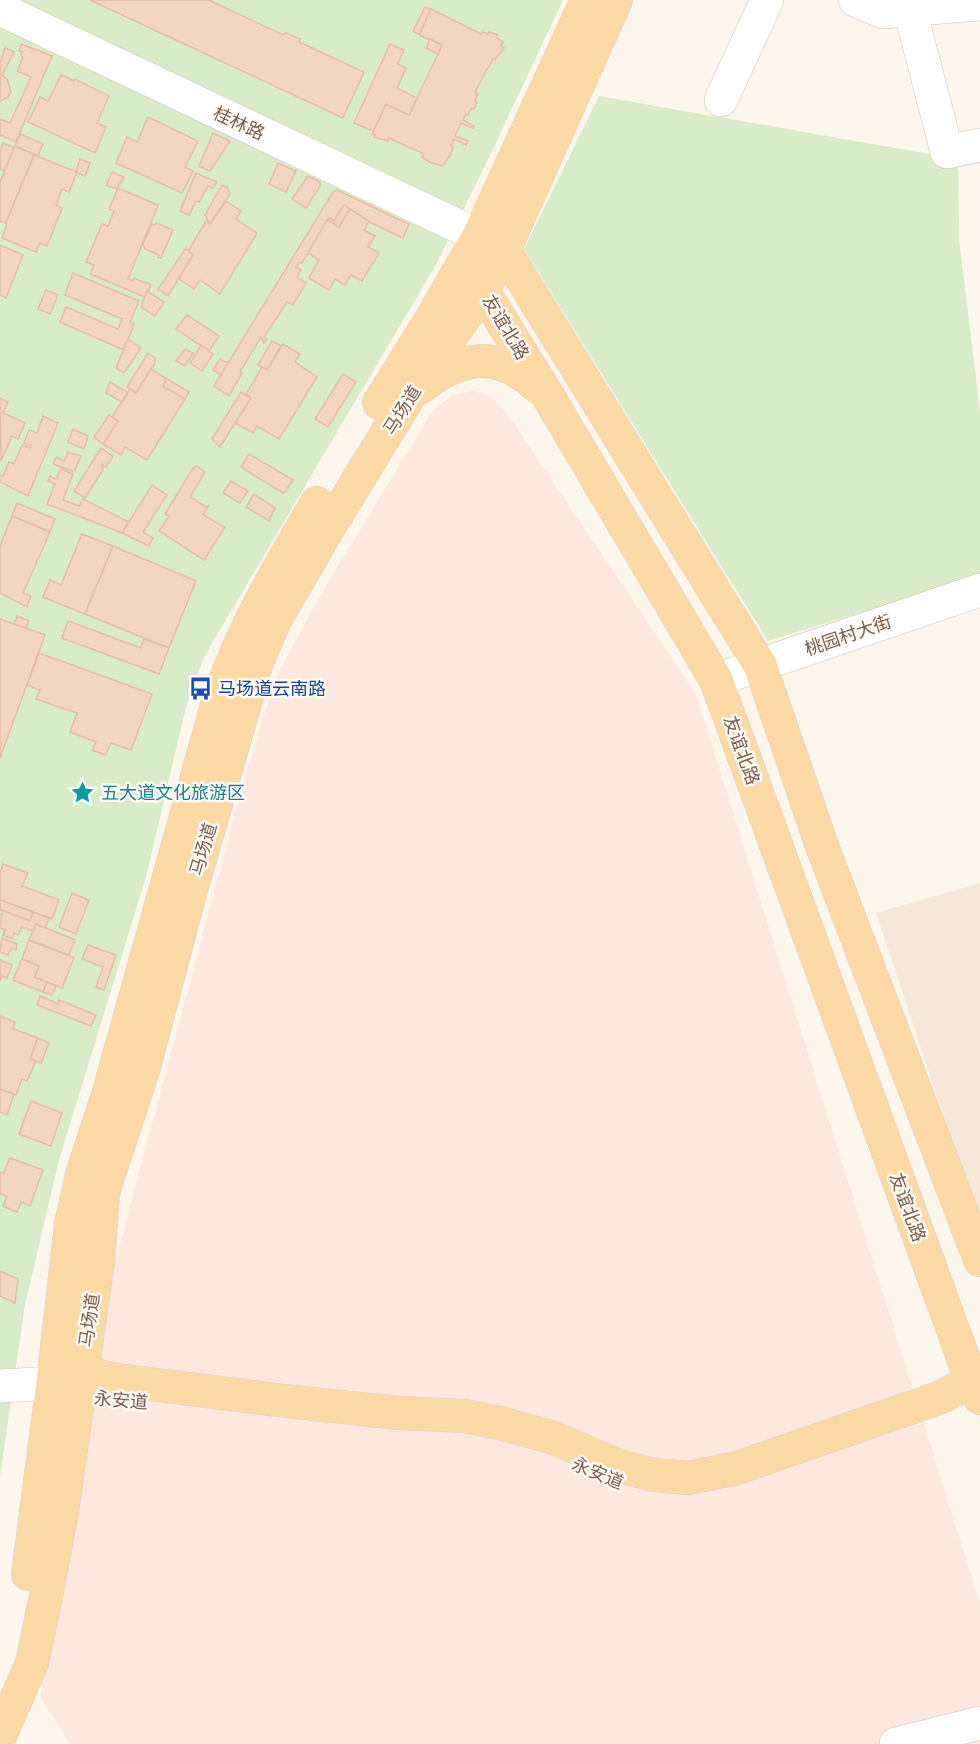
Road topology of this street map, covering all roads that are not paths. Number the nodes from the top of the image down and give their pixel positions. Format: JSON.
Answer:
{"nodes":[{"id":1,"x":587,"y":0,"type":"edge"},
{"id":2,"x":616,"y":0,"type":"edge"},
{"id":3,"x":767,"y":0,"type":"edge"},
{"id":4,"x":855,"y":0,"type":"edge"},
{"id":5,"x":963,"y":3,"type":"edge"},
{"id":6,"x":0,"y":9,"type":"edge"},
{"id":7,"x":910,"y":10,"type":"junction"},
{"id":8,"x":721,"y":100,"type":"dead end"},
{"id":9,"x":980,"y":145,"type":"edge"},
{"id":10,"x":491,"y":243,"type":"junction"},
{"id":11,"x":483,"y":291,"type":"junction"},
{"id":12,"x":410,"y":395,"type":"junction"},
{"id":13,"x":548,"y":396,"type":"junction"},
{"id":14,"x":980,"y":590,"type":"edge"},
{"id":15,"x":760,"y":665,"type":"junction"},
{"id":16,"x":716,"y":680,"type":"junction"},
{"id":17,"x":980,"y":1260,"type":"edge"},
{"id":18,"x":72,"y":1384,"type":"junction"},
{"id":19,"x":0,"y":1386,"type":"edge"},
{"id":20,"x":978,"y":1391,"type":"edge"},
{"id":21,"x":0,"y":1686,"type":"edge"},
{"id":22,"x":980,"y":1723,"type":"edge"},
{"id":23,"x":0,"y":1736,"type":"edge"},
{"id":24,"x":896,"y":1744,"type":"edge"}],
"edges":[{"from":1,"to":10,"type":"main road","name":"马场道"},
{"from":2,"to":10,"type":"main road","name":"马场道"},
{"from":3,"to":8,"type":"street"},
{"from":4,"to":7,"type":"street"},
{"from":5,"to":7,"type":"street"},
{"from":6,"to":10,"type":"street","name":"桂林路"},
{"from":7,"to":9,"type":"street"},
{"from":10,"to":11,"type":"main road","name":"友谊北路"},
{"from":10,"to":15,"type":"main road"},
{"from":10,"to":18,"type":"main road","name":"马场道"},
{"from":11,"to":12,"type":"main road","name":"马场道"},
{"from":11,"to":13,"type":"main road","name":"友谊北路"},
{"from":12,"to":13,"type":"main road"},
{"from":12,"to":18,"type":"main road","name":"马场道"},
{"from":13,"to":16,"type":"main road","name":"友谊北路"},
{"from":14,"to":15,"type":"street","name":"桃园村大街"},
{"from":15,"to":16,"type":"street","name":"桃园村大街"},
{"from":15,"to":17,"type":"main road"},
{"from":16,"to":20,"type":"main road","name":"友谊北路"},
{"from":18,"to":19,"type":"street"},
{"from":18,"to":20,"type":"main road","name":"永安道"},
{"from":18,"to":21,"type":"main road","name":"马场道"},
{"from":18,"to":23,"type":"main road","name":"马场道"},
{"from":22,"to":24,"type":"street"}]}
